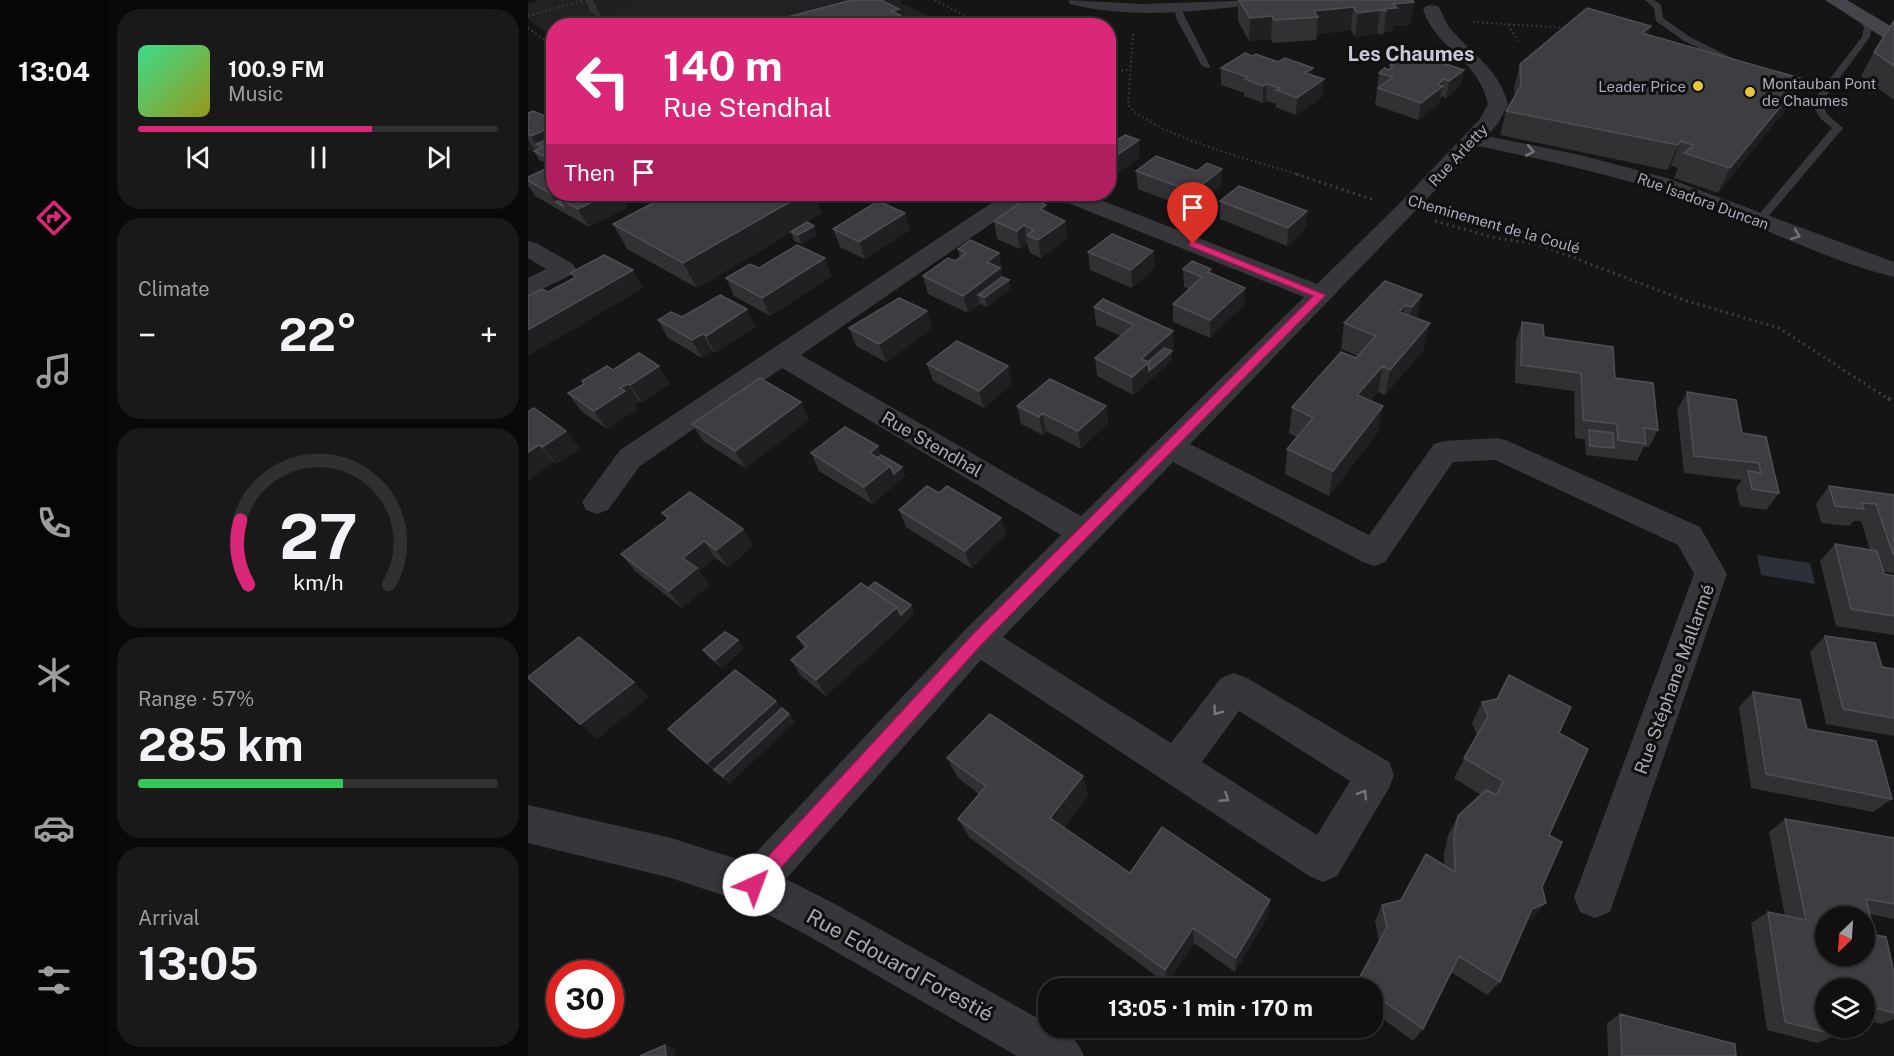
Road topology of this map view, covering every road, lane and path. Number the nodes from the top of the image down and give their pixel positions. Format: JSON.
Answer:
{"nodes":[{"id":1,"x":584,"y":0,"type":"edge"},
{"id":2,"x":935,"y":0,"type":"edge"},
{"id":3,"x":1076,"y":0,"type":"edge"},
{"id":4,"x":1252,"y":0,"type":"edge"},
{"id":5,"x":1648,"y":0,"type":"edge"},
{"id":6,"x":1834,"y":0,"type":"edge"},
{"id":7,"x":1429,"y":3,"type":"edge"},
{"id":8,"x":1858,"y":6,"type":"edge"},
{"id":9,"x":1178,"y":14,"type":"junction"},
{"id":10,"x":528,"y":16,"type":"edge"},
{"id":11,"x":970,"y":18,"type":"edge"},
{"id":12,"x":1894,"y":21,"type":"edge"},
{"id":13,"x":1465,"y":22,"type":"dead end"},
{"id":14,"x":1507,"y":24,"type":"junction"},
{"id":15,"x":528,"y":28,"type":"edge"},
{"id":16,"x":1571,"y":28,"type":"edge"},
{"id":17,"x":1894,"y":36,"type":"edge"},
{"id":18,"x":546,"y":41,"type":"edge"},
{"id":19,"x":1518,"y":41,"type":"dead end"},
{"id":20,"x":1206,"y":66,"type":"dead end"},
{"id":21,"x":1753,"y":68,"type":"edge"},
{"id":22,"x":1128,"y":70,"type":"junction"},
{"id":23,"x":1116,"y":71,"type":"edge"},
{"id":24,"x":1473,"y":140,"type":"junction"},
{"id":25,"x":1009,"y":201,"type":"edge"},
{"id":26,"x":1083,"y":201,"type":"edge"},
{"id":27,"x":1405,"y":211,"type":"junction"},
{"id":28,"x":1759,"y":221,"type":"junction"},
{"id":29,"x":528,"y":248,"type":"edge"},
{"id":30,"x":1894,"y":270,"type":"edge"},
{"id":31,"x":528,"y":288,"type":"edge"},
{"id":32,"x":1321,"y":295,"type":"junction"},
{"id":33,"x":781,"y":355,"type":"junction"},
{"id":34,"x":1894,"y":402,"type":"edge"},
{"id":35,"x":1170,"y":447,"type":"junction"},
{"id":36,"x":597,"y":502,"type":"dead end"},
{"id":37,"x":1084,"y":533,"type":"junction"},
{"id":38,"x":978,"y":639,"type":"junction"},
{"id":39,"x":1176,"y":766,"type":"junction"},
{"id":40,"x":528,"y":824,"type":"edge"},
{"id":41,"x":754,"y":885,"type":"junction"},
{"id":42,"x":1595,"y":897,"type":"dead end"},
{"id":43,"x":1061,"y":1056,"type":"edge"}],
"edges":[{"from":1,"to":10,"type":"path"},
{"from":2,"to":11,"type":"path"},
{"from":3,"to":9,"type":"street"},
{"from":4,"to":9,"type":"street"},
{"from":5,"to":21,"type":"lane"},
{"from":6,"to":8,"type":"main road"},
{"from":7,"to":24,"type":"street","name":"Rue Arletty"},
{"from":8,"to":12,"type":"main road"},
{"from":8,"to":17,"type":"main road"},
{"from":8,"to":28,"type":"lane"},
{"from":9,"to":20,"type":"lane"},
{"from":9,"to":22,"type":"path","name":"Cheminement de la Coulé"},
{"from":13,"to":14,"type":"path"},
{"from":14,"to":16,"type":"path"},
{"from":14,"to":19,"type":"path"},
{"from":15,"to":18,"type":"path"},
{"from":22,"to":23,"type":"path"},
{"from":22,"to":27,"type":"path","name":"Cheminement de la Coulé"},
{"from":24,"to":27,"type":"street","name":"Rue Arletty"},
{"from":24,"to":28,"type":"street","name":"Rue Isadora Duncan","one_way":true},
{"from":25,"to":33,"type":"street"},
{"from":26,"to":32,"type":"street"},
{"from":27,"to":32,"type":"street"},
{"from":27,"to":34,"type":"path","name":"Cheminement de la Coulé"},
{"from":28,"to":30,"type":"street","name":"Rue Isadora Duncan","one_way":true},
{"from":29,"to":31,"type":"street"},
{"from":32,"to":35,"type":"street"},
{"from":33,"to":36,"type":"street"},
{"from":33,"to":37,"type":"street","name":"Rue Stendhal"},
{"from":35,"to":37,"type":"street"},
{"from":35,"to":42,"type":"street","name":"Rue Stéphane Mallarmé"},
{"from":37,"to":38,"type":"street"},
{"from":38,"to":39,"type":"street"},
{"from":38,"to":41,"type":"street"},
{"from":39,"to":39,"type":"street","one_way":true},
{"from":40,"to":41,"type":"street","name":"Rue Edouard Forestié"},
{"from":41,"to":43,"type":"street","name":"Rue Edouard Forestié"}]}
